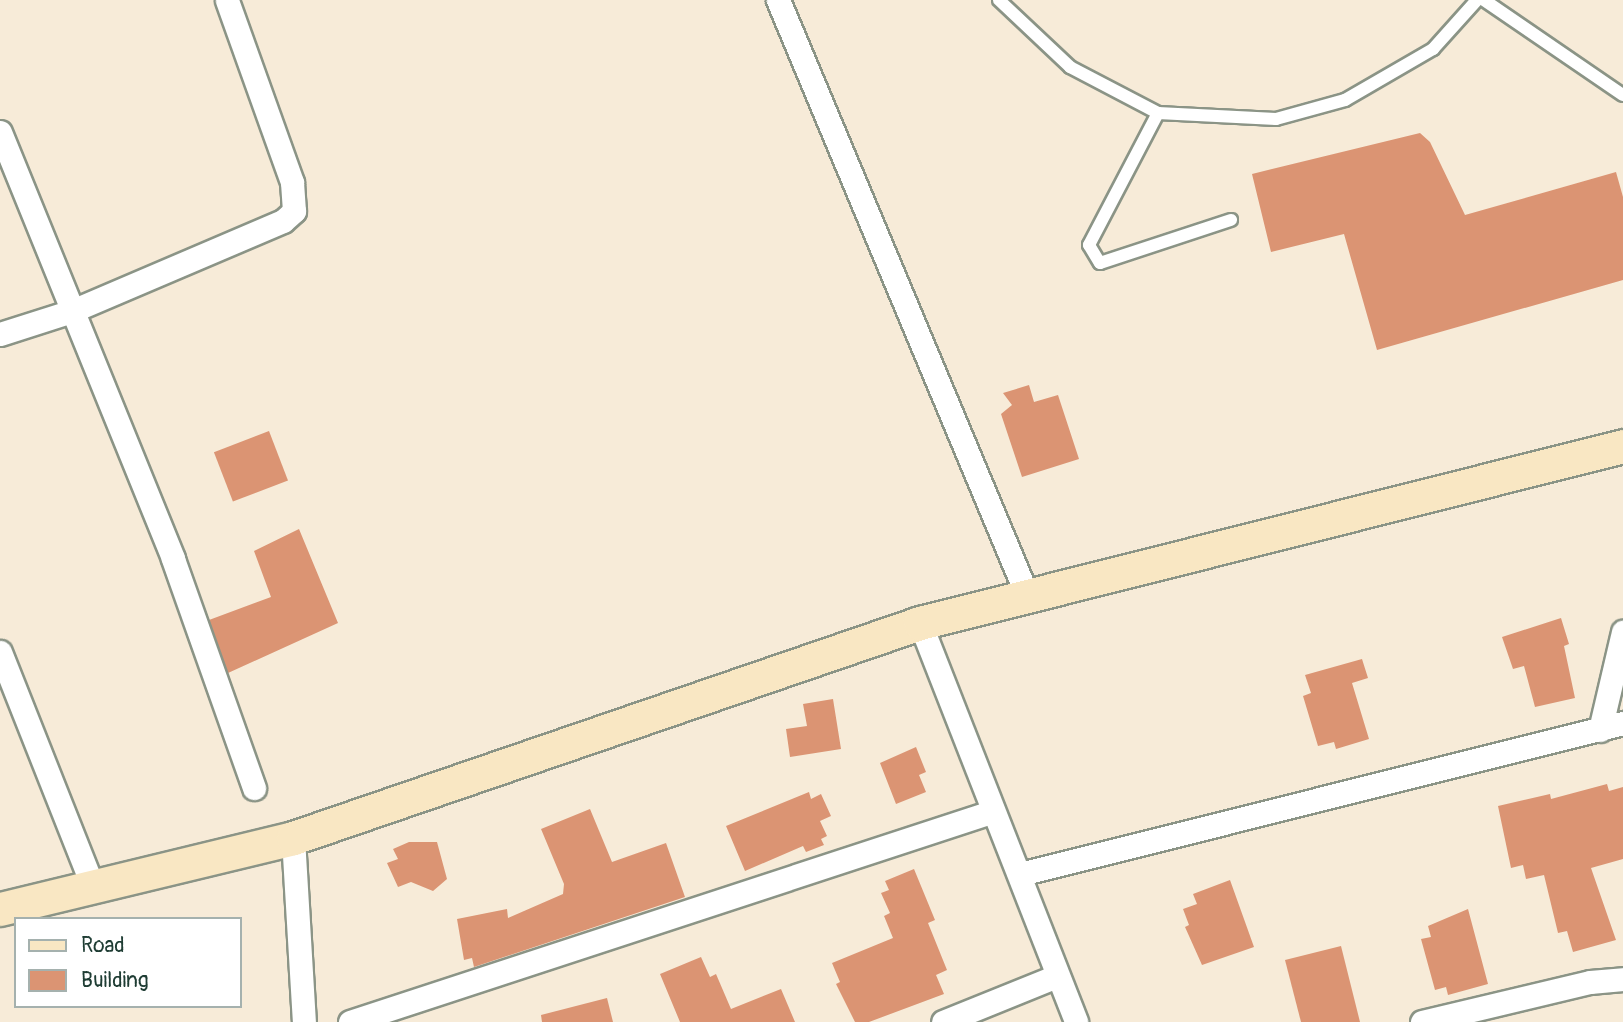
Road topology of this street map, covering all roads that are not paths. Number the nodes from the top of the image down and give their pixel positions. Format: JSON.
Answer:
{"nodes":[{"id":1,"x":228,"y":0,"type":"edge"},
{"id":2,"x":1477,"y":0,"type":"edge"},
{"id":3,"x":1484,"y":0,"type":"edge"},
{"id":4,"x":780,"y":1,"type":"edge"},
{"id":5,"x":1002,"y":1,"type":"edge"},
{"id":6,"x":1623,"y":95,"type":"edge"},
{"id":7,"x":1158,"y":113,"type":"junction"},
{"id":8,"x":0,"y":132,"type":"edge"},
{"id":9,"x":1231,"y":220,"type":"dead end"},
{"id":10,"x":72,"y":311,"type":"junction"},
{"id":11,"x":0,"y":334,"type":"edge"},
{"id":12,"x":1623,"y":446,"type":"edge"},
{"id":13,"x":1027,"y":595,"type":"junction"},
{"id":14,"x":920,"y":623,"type":"junction"},
{"id":15,"x":1623,"y":632,"type":"edge"},
{"id":16,"x":0,"y":652,"type":"edge"},
{"id":17,"x":1623,"y":723,"type":"edge"},
{"id":18,"x":1600,"y":730,"type":"junction"},
{"id":19,"x":254,"y":788,"type":"dead end"},
{"id":20,"x":991,"y":812,"type":"junction"},
{"id":21,"x":293,"y":838,"type":"junction"},
{"id":22,"x":1020,"y":874,"type":"junction"},
{"id":23,"x":93,"y":887,"type":"junction"},
{"id":24,"x":0,"y":909,"type":"edge"},
{"id":25,"x":1057,"y":976,"type":"junction"},
{"id":26,"x":1623,"y":979,"type":"edge"},
{"id":27,"x":304,"y":1022,"type":"edge"},
{"id":28,"x":350,"y":1022,"type":"edge"},
{"id":29,"x":943,"y":1022,"type":"edge"},
{"id":30,"x":1076,"y":1022,"type":"edge"},
{"id":31,"x":1422,"y":1022,"type":"edge"}],
"edges":[{"from":1,"to":10,"type":"street"},
{"from":2,"to":7,"type":"lane"},
{"from":3,"to":6,"type":"lane"},
{"from":4,"to":13,"type":"street"},
{"from":5,"to":7,"type":"lane"},
{"from":7,"to":9,"type":"lane"},
{"from":8,"to":10,"type":"street"},
{"from":10,"to":11,"type":"street"},
{"from":10,"to":19,"type":"street"},
{"from":12,"to":13,"type":"street"},
{"from":13,"to":14,"type":"street"},
{"from":14,"to":20,"type":"street"},
{"from":14,"to":21,"type":"street"},
{"from":15,"to":18,"type":"street"},
{"from":16,"to":23,"type":"street"},
{"from":17,"to":18,"type":"street"},
{"from":18,"to":22,"type":"street"},
{"from":20,"to":22,"type":"street"},
{"from":20,"to":28,"type":"street"},
{"from":21,"to":23,"type":"street"},
{"from":21,"to":27,"type":"street"},
{"from":22,"to":25,"type":"street"},
{"from":23,"to":24,"type":"street"},
{"from":25,"to":29,"type":"street"},
{"from":25,"to":30,"type":"street"},
{"from":26,"to":31,"type":"street"}]}
